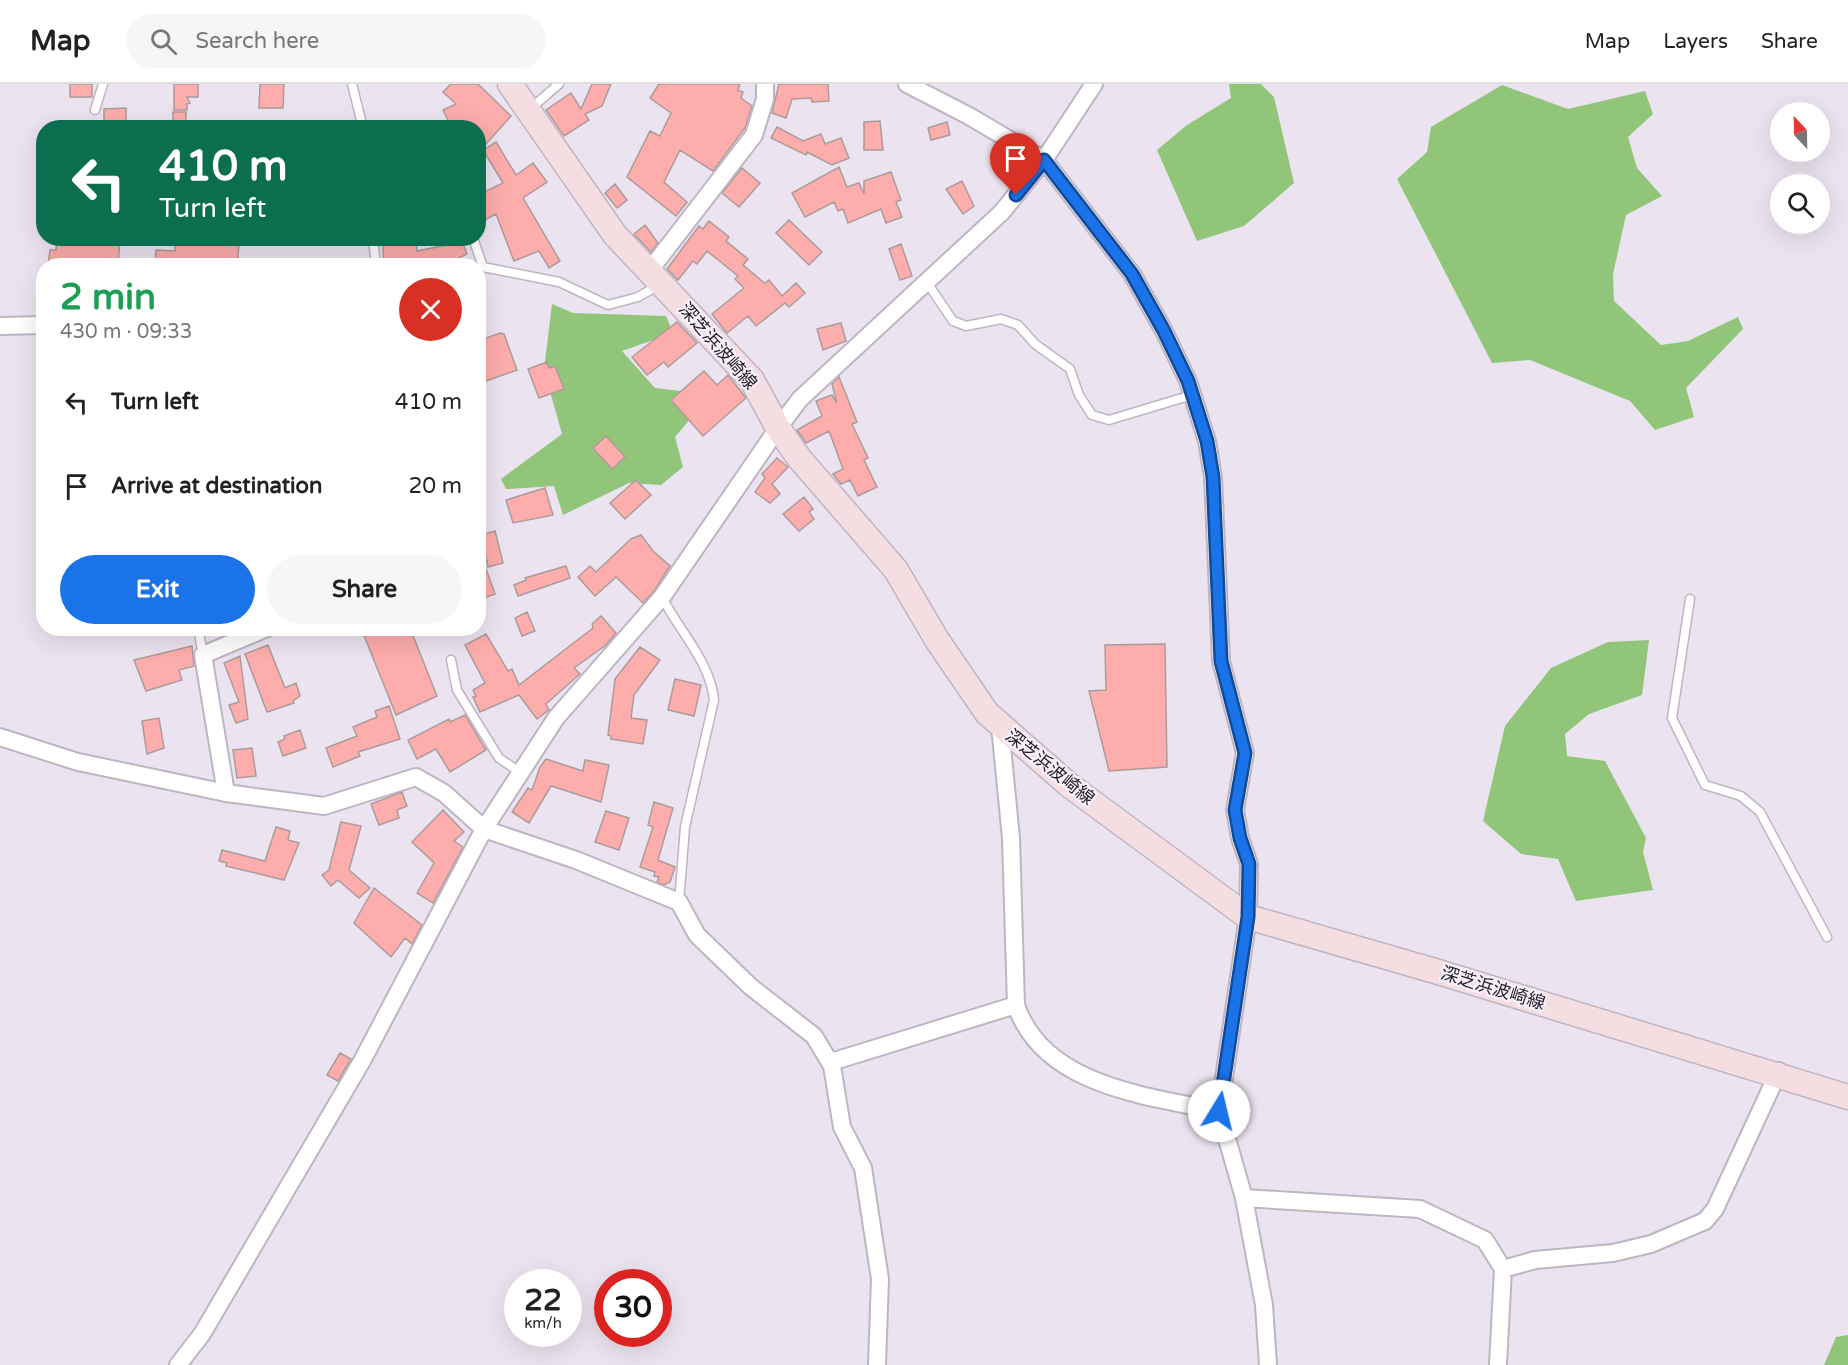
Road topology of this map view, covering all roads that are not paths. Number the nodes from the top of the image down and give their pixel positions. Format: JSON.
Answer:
{"nodes":[{"id":1,"x":103,"y":84,"type":"edge"},
{"id":2,"x":352,"y":84,"type":"edge"},
{"id":3,"x":510,"y":84,"type":"edge"},
{"id":4,"x":559,"y":84,"type":"edge"},
{"id":5,"x":765,"y":84,"type":"edge"},
{"id":6,"x":906,"y":84,"type":"edge"},
{"id":7,"x":1094,"y":84,"type":"edge"},
{"id":8,"x":95,"y":110,"type":"dead end"},
{"id":9,"x":528,"y":111,"type":"junction"},
{"id":10,"x":361,"y":120,"type":"edge"},
{"id":11,"x":1044,"y":160,"type":"junction"},
{"id":12,"x":486,"y":268,"type":"edge"},
{"id":13,"x":656,"y":277,"type":"junction"},
{"id":14,"x":928,"y":284,"type":"junction"},
{"id":15,"x":36,"y":325,"type":"edge"},
{"id":16,"x":0,"y":326,"type":"edge"},
{"id":17,"x":1192,"y":395,"type":"junction"},
{"id":18,"x":778,"y":428,"type":"junction"},
{"id":19,"x":662,"y":597,"type":"junction"},
{"id":20,"x":1690,"y":599,"type":"dead end"},
{"id":21,"x":199,"y":636,"type":"edge"},
{"id":22,"x":248,"y":636,"type":"edge"},
{"id":23,"x":203,"y":655,"type":"junction"},
{"id":24,"x":451,"y":660,"type":"dead end"},
{"id":25,"x":1000,"y":726,"type":"junction"},
{"id":26,"x":0,"y":736,"type":"edge"},
{"id":27,"x":521,"y":773,"type":"junction"},
{"id":28,"x":226,"y":793,"type":"junction"},
{"id":29,"x":484,"y":830,"type":"junction"},
{"id":30,"x":679,"y":902,"type":"junction"},
{"id":31,"x":1248,"y":917,"type":"junction"},
{"id":32,"x":1827,"y":937,"type":"dead end"},
{"id":33,"x":1016,"y":1005,"type":"junction"},
{"id":34,"x":831,"y":1062,"type":"junction"},
{"id":35,"x":1779,"y":1073,"type":"junction"},
{"id":36,"x":1848,"y":1097,"type":"edge"},
{"id":37,"x":1219,"y":1111,"type":"junction"},
{"id":38,"x":1244,"y":1198,"type":"junction"},
{"id":39,"x":1503,"y":1269,"type":"junction"},
{"id":40,"x":178,"y":1365,"type":"edge"},
{"id":41,"x":877,"y":1365,"type":"edge"},
{"id":42,"x":1268,"y":1365,"type":"edge"},
{"id":43,"x":1498,"y":1365,"type":"edge"}],
"edges":[{"from":1,"to":8,"type":"lane"},
{"from":2,"to":10,"type":"lane"},
{"from":3,"to":9,"type":"main road","name":"深芝浜波崎線"},
{"from":4,"to":9,"type":"lane"},
{"from":5,"to":13,"type":"street"},
{"from":6,"to":11,"type":"street"},
{"from":7,"to":11,"type":"street"},
{"from":9,"to":13,"type":"main road","name":"深芝浜波崎線"},
{"from":11,"to":14,"type":"street"},
{"from":11,"to":17,"type":"street"},
{"from":12,"to":13,"type":"lane"},
{"from":13,"to":18,"type":"main road","name":"深芝浜波崎線"},
{"from":14,"to":17,"type":"lane"},
{"from":14,"to":18,"type":"street"},
{"from":15,"to":16,"type":"street"},
{"from":17,"to":31,"type":"street"},
{"from":18,"to":19,"type":"street"},
{"from":18,"to":25,"type":"main road","name":"深芝浜波崎線"},
{"from":19,"to":27,"type":"street"},
{"from":19,"to":30,"type":"lane"},
{"from":20,"to":32,"type":"lane"},
{"from":21,"to":23,"type":"lane"},
{"from":22,"to":23,"type":"street"},
{"from":23,"to":28,"type":"street"},
{"from":24,"to":27,"type":"lane"},
{"from":25,"to":31,"type":"main road","name":"深芝浜波崎線"},
{"from":25,"to":33,"type":"street"},
{"from":26,"to":28,"type":"street"},
{"from":27,"to":29,"type":"street"},
{"from":28,"to":29,"type":"street"},
{"from":29,"to":30,"type":"street"},
{"from":29,"to":40,"type":"street"},
{"from":30,"to":34,"type":"street"},
{"from":31,"to":35,"type":"main road","name":"深芝浜波崎線"},
{"from":31,"to":37,"type":"street"},
{"from":33,"to":34,"type":"street"},
{"from":33,"to":37,"type":"street"},
{"from":34,"to":41,"type":"street"},
{"from":35,"to":36,"type":"main road","name":"深芝浜波崎線"},
{"from":35,"to":39,"type":"street"},
{"from":37,"to":38,"type":"street"},
{"from":38,"to":39,"type":"street"},
{"from":38,"to":42,"type":"street"},
{"from":39,"to":43,"type":"street"}]}
